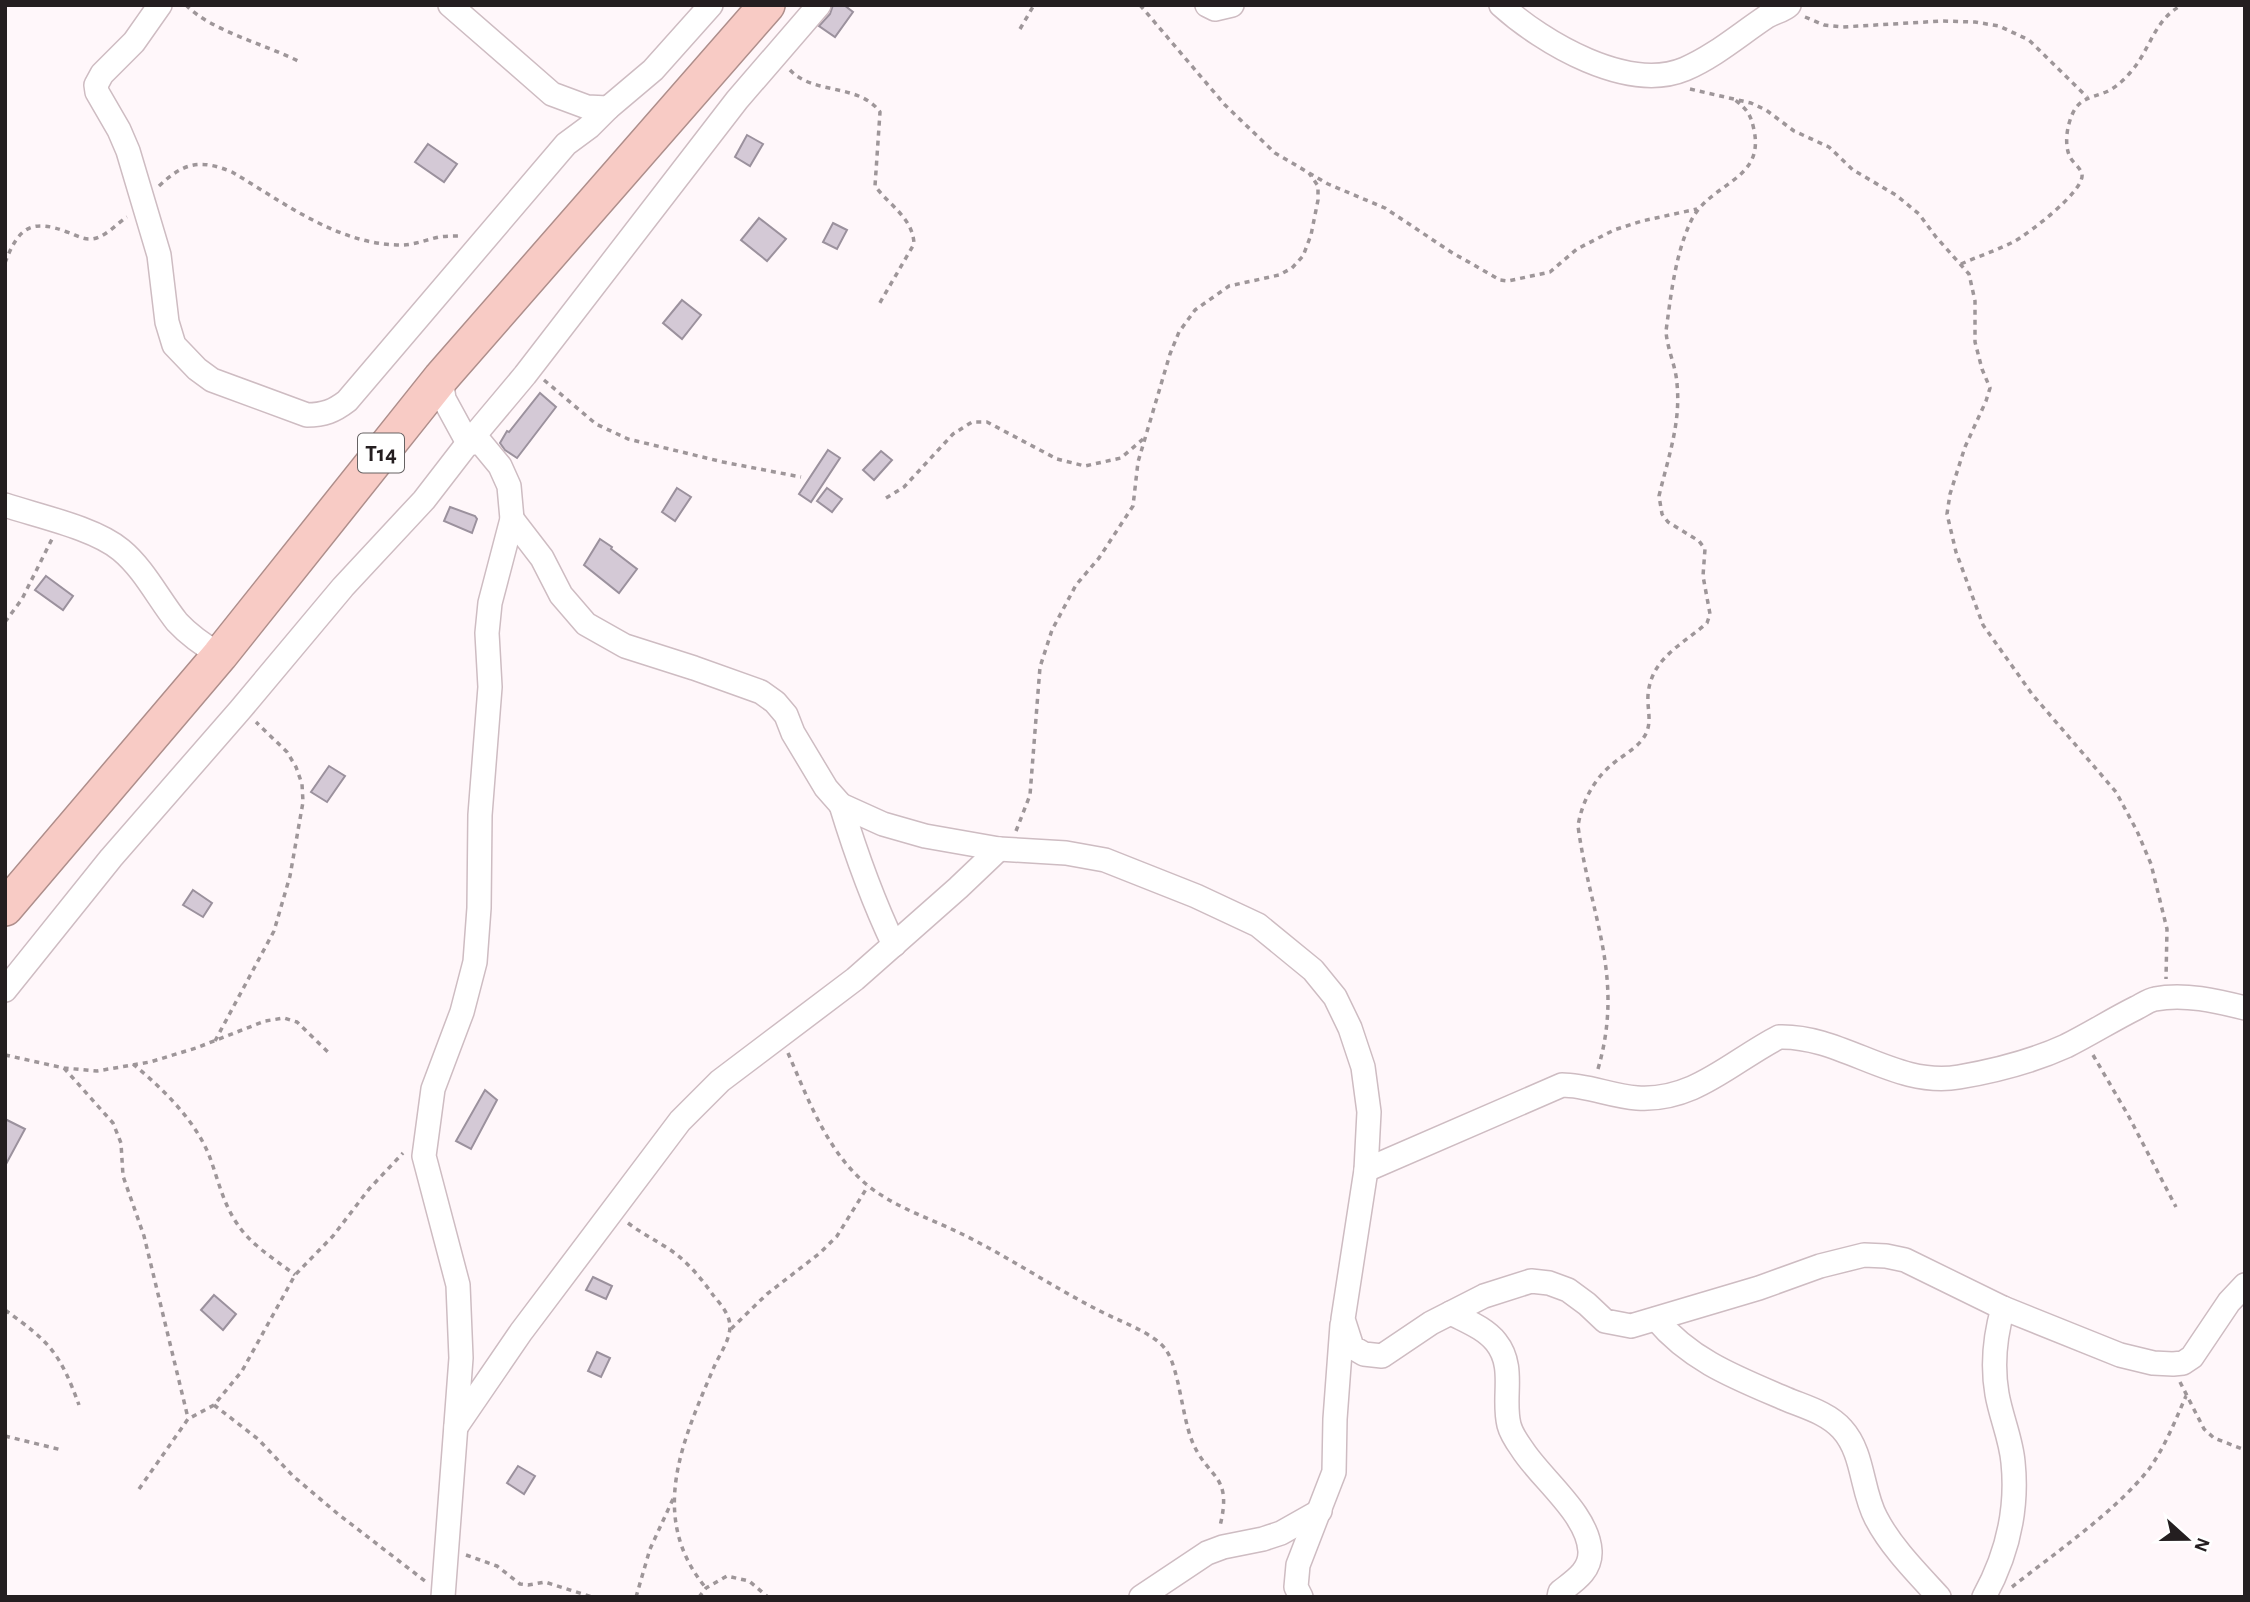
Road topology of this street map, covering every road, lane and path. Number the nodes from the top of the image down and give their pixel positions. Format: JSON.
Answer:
{"nodes":[{"id":1,"x":160,"y":5,"type":"edge"},
{"id":2,"x":186,"y":5,"type":"edge"},
{"id":3,"x":450,"y":5,"type":"edge"},
{"id":4,"x":711,"y":5,"type":"edge"},
{"id":5,"x":767,"y":5,"type":"edge"},
{"id":6,"x":818,"y":5,"type":"edge"},
{"id":7,"x":1034,"y":5,"type":"edge"},
{"id":8,"x":1140,"y":5,"type":"edge"},
{"id":9,"x":1207,"y":5,"type":"edge"},
{"id":10,"x":1232,"y":5,"type":"edge"},
{"id":11,"x":1501,"y":5,"type":"edge"},
{"id":12,"x":2182,"y":5,"type":"edge"},
{"id":13,"x":1788,"y":7,"type":"edge"},
{"id":14,"x":1020,"y":29,"type":"dead end"},
{"id":15,"x":780,"y":49,"type":"junction"},
{"id":16,"x":300,"y":62,"type":"dead end"},
{"id":17,"x":1686,"y":89,"type":"dead end"},
{"id":18,"x":552,"y":94,"type":"junction"},
{"id":19,"x":2087,"y":98,"type":"junction"},
{"id":20,"x":1733,"y":99,"type":"junction"},
{"id":21,"x":608,"y":108,"type":"junction"},
{"id":22,"x":566,"y":144,"type":"junction"},
{"id":23,"x":1308,"y":173,"type":"junction"},
{"id":24,"x":144,"y":207,"type":"junction"},
{"id":25,"x":1699,"y":208,"type":"junction"},
{"id":26,"x":487,"y":236,"type":"junction"},
{"id":27,"x":5,"y":263,"type":"edge"},
{"id":28,"x":1961,"y":264,"type":"junction"},
{"id":29,"x":878,"y":306,"type":"dead end"},
{"id":30,"x":525,"y":375,"type":"junction"},
{"id":31,"x":441,"y":378,"type":"junction"},
{"id":32,"x":1145,"y":437,"type":"junction"},
{"id":33,"x":468,"y":443,"type":"junction"},
{"id":34,"x":801,"y":477,"type":"dead end"},
{"id":35,"x":886,"y":498,"type":"dead end"},
{"id":36,"x":5,"y":505,"type":"edge"},
{"id":37,"x":512,"y":519,"type":"junction"},
{"id":38,"x":62,"y":523,"type":"junction"},
{"id":39,"x":5,"y":622,"type":"edge"},
{"id":40,"x":219,"y":655,"type":"junction"},
{"id":41,"x":240,"y":710,"type":"junction"},
{"id":42,"x":841,"y":805,"type":"junction"},
{"id":43,"x":1004,"y":849,"type":"junction"},
{"id":44,"x":5,"y":908,"type":"edge"},
{"id":45,"x":894,"y":944,"type":"junction"},
{"id":46,"x":5,"y":990,"type":"edge"},
{"id":47,"x":2165,"y":999,"type":"junction"},
{"id":48,"x":2245,"y":1008,"type":"edge"},
{"id":49,"x":781,"y":1037,"type":"junction"},
{"id":50,"x":2081,"y":1037,"type":"junction"},
{"id":51,"x":215,"y":1041,"type":"junction"},
{"id":52,"x":5,"y":1055,"type":"edge"},
{"id":53,"x":331,"y":1055,"type":"dead end"},
{"id":54,"x":133,"y":1064,"type":"junction"},
{"id":55,"x":64,"y":1068,"type":"junction"},
{"id":56,"x":1592,"y":1090,"type":"junction"},
{"id":57,"x":427,"y":1125,"type":"junction"},
{"id":58,"x":1366,"y":1170,"type":"junction"},
{"id":59,"x":868,"y":1186,"type":"junction"},
{"id":60,"x":2176,"y":1207,"type":"dead end"},
{"id":61,"x":612,"y":1211,"type":"junction"},
{"id":62,"x":295,"y":1275,"type":"junction"},
{"id":63,"x":2245,"y":1285,"type":"edge"},
{"id":64,"x":2003,"y":1308,"type":"junction"},
{"id":65,"x":5,"y":1310,"type":"edge"},
{"id":66,"x":1451,"y":1313,"type":"junction"},
{"id":67,"x":1343,"y":1319,"type":"junction"},
{"id":68,"x":1656,"y":1319,"type":"junction"},
{"id":69,"x":730,"y":1329,"type":"junction"},
{"id":70,"x":2173,"y":1364,"type":"junction"},
{"id":71,"x":2186,"y":1396,"type":"junction"},
{"id":72,"x":79,"y":1405,"type":"dead end"},
{"id":73,"x":214,"y":1405,"type":"junction"},
{"id":74,"x":188,"y":1419,"type":"junction"},
{"id":75,"x":454,"y":1430,"type":"junction"},
{"id":76,"x":5,"y":1436,"type":"edge"},
{"id":77,"x":62,"y":1450,"type":"dead end"},
{"id":78,"x":2245,"y":1450,"type":"edge"},
{"id":79,"x":139,"y":1489,"type":"dead end"},
{"id":80,"x":674,"y":1497,"type":"junction"},
{"id":81,"x":1320,"y":1511,"type":"junction"},
{"id":82,"x":446,"y":1543,"type":"junction"},
{"id":83,"x":1207,"y":1553,"type":"junction"},
{"id":84,"x":706,"y":1588,"type":"junction"},
{"id":85,"x":1995,"y":1594,"type":"edge"},
{"id":86,"x":443,"y":1596,"type":"edge"},
{"id":87,"x":592,"y":1597,"type":"edge"},
{"id":88,"x":636,"y":1597,"type":"edge"},
{"id":89,"x":699,"y":1597,"type":"edge"},
{"id":90,"x":768,"y":1597,"type":"edge"},
{"id":91,"x":1141,"y":1597,"type":"edge"},
{"id":92,"x":1301,"y":1597,"type":"edge"},
{"id":93,"x":1559,"y":1597,"type":"edge"},
{"id":94,"x":1939,"y":1597,"type":"edge"}],
"edges":[{"from":1,"to":24,"type":"street"},
{"from":2,"to":16,"type":"path"},
{"from":3,"to":18,"type":"street"},
{"from":4,"to":21,"type":"street"},
{"from":5,"to":31,"type":"highway","number":"T14"},
{"from":6,"to":15,"type":"street"},
{"from":7,"to":14,"type":"path"},
{"from":8,"to":23,"type":"path"},
{"from":9,"to":10,"type":"street"},
{"from":11,"to":13,"type":"street"},
{"from":12,"to":19,"type":"path"},
{"from":13,"to":19,"type":"path"},
{"from":15,"to":29,"type":"path"},
{"from":15,"to":30,"type":"street"},
{"from":17,"to":20,"type":"path"},
{"from":18,"to":21,"type":"street"},
{"from":18,"to":22,"type":"street"},
{"from":19,"to":28,"type":"path"},
{"from":20,"to":25,"type":"path"},
{"from":20,"to":28,"type":"path"},
{"from":21,"to":22,"type":"street"},
{"from":22,"to":26,"type":"street"},
{"from":23,"to":25,"type":"path"},
{"from":23,"to":32,"type":"path"},
{"from":24,"to":26,"type":"path"},
{"from":24,"to":26,"type":"street"},
{"from":24,"to":27,"type":"path"},
{"from":25,"to":56,"type":"path"},
{"from":28,"to":47,"type":"path"},
{"from":30,"to":33,"type":"street"},
{"from":30,"to":34,"type":"path"},
{"from":31,"to":33,"type":"street"},
{"from":31,"to":40,"type":"highway","number":"T14"},
{"from":32,"to":35,"type":"path"},
{"from":32,"to":43,"type":"path"},
{"from":33,"to":37,"type":"street"},
{"from":33,"to":41,"type":"street"},
{"from":36,"to":38,"type":"street"},
{"from":37,"to":42,"type":"street"},
{"from":37,"to":57,"type":"street"},
{"from":38,"to":39,"type":"path"},
{"from":38,"to":40,"type":"street"},
{"from":40,"to":44,"type":"highway","number":"T14"},
{"from":41,"to":46,"type":"street"},
{"from":41,"to":51,"type":"path"},
{"from":42,"to":43,"type":"street"},
{"from":42,"to":45,"type":"street"},
{"from":43,"to":45,"type":"street"},
{"from":43,"to":58,"type":"street"},
{"from":45,"to":49,"type":"street"},
{"from":47,"to":48,"type":"street"},
{"from":47,"to":50,"type":"street"},
{"from":49,"to":59,"type":"path"},
{"from":49,"to":61,"type":"street"},
{"from":50,"to":56,"type":"street"},
{"from":50,"to":60,"type":"path"},
{"from":51,"to":53,"type":"path"},
{"from":51,"to":54,"type":"path"},
{"from":52,"to":55,"type":"path"},
{"from":54,"to":55,"type":"path"},
{"from":54,"to":62,"type":"path"},
{"from":55,"to":74,"type":"path"},
{"from":56,"to":58,"type":"street"},
{"from":57,"to":62,"type":"path"},
{"from":57,"to":75,"type":"street"},
{"from":58,"to":67,"type":"street"},
{"from":59,"to":69,"type":"path"},
{"from":59,"to":83,"type":"path"},
{"from":61,"to":69,"type":"path"},
{"from":61,"to":75,"type":"street"},
{"from":62,"to":73,"type":"path"},
{"from":63,"to":70,"type":"street"},
{"from":64,"to":68,"type":"street"},
{"from":64,"to":70,"type":"street"},
{"from":64,"to":85,"type":"street"},
{"from":65,"to":72,"type":"path"},
{"from":66,"to":67,"type":"street"},
{"from":66,"to":68,"type":"street"},
{"from":66,"to":93,"type":"street"},
{"from":67,"to":81,"type":"street"},
{"from":68,"to":94,"type":"street"},
{"from":69,"to":80,"type":"path"},
{"from":70,"to":71,"type":"path"},
{"from":71,"to":78,"type":"path"},
{"from":71,"to":85,"type":"path"},
{"from":73,"to":74,"type":"path"},
{"from":73,"to":86,"type":"path"},
{"from":74,"to":79,"type":"path"},
{"from":75,"to":82,"type":"street"},
{"from":76,"to":77,"type":"path"},
{"from":80,"to":84,"type":"path"},
{"from":80,"to":88,"type":"path"},
{"from":81,"to":83,"type":"street"},
{"from":81,"to":92,"type":"street"},
{"from":82,"to":86,"type":"street"},
{"from":82,"to":87,"type":"path"},
{"from":83,"to":91,"type":"street"},
{"from":84,"to":89,"type":"path"},
{"from":84,"to":90,"type":"path"}]}
